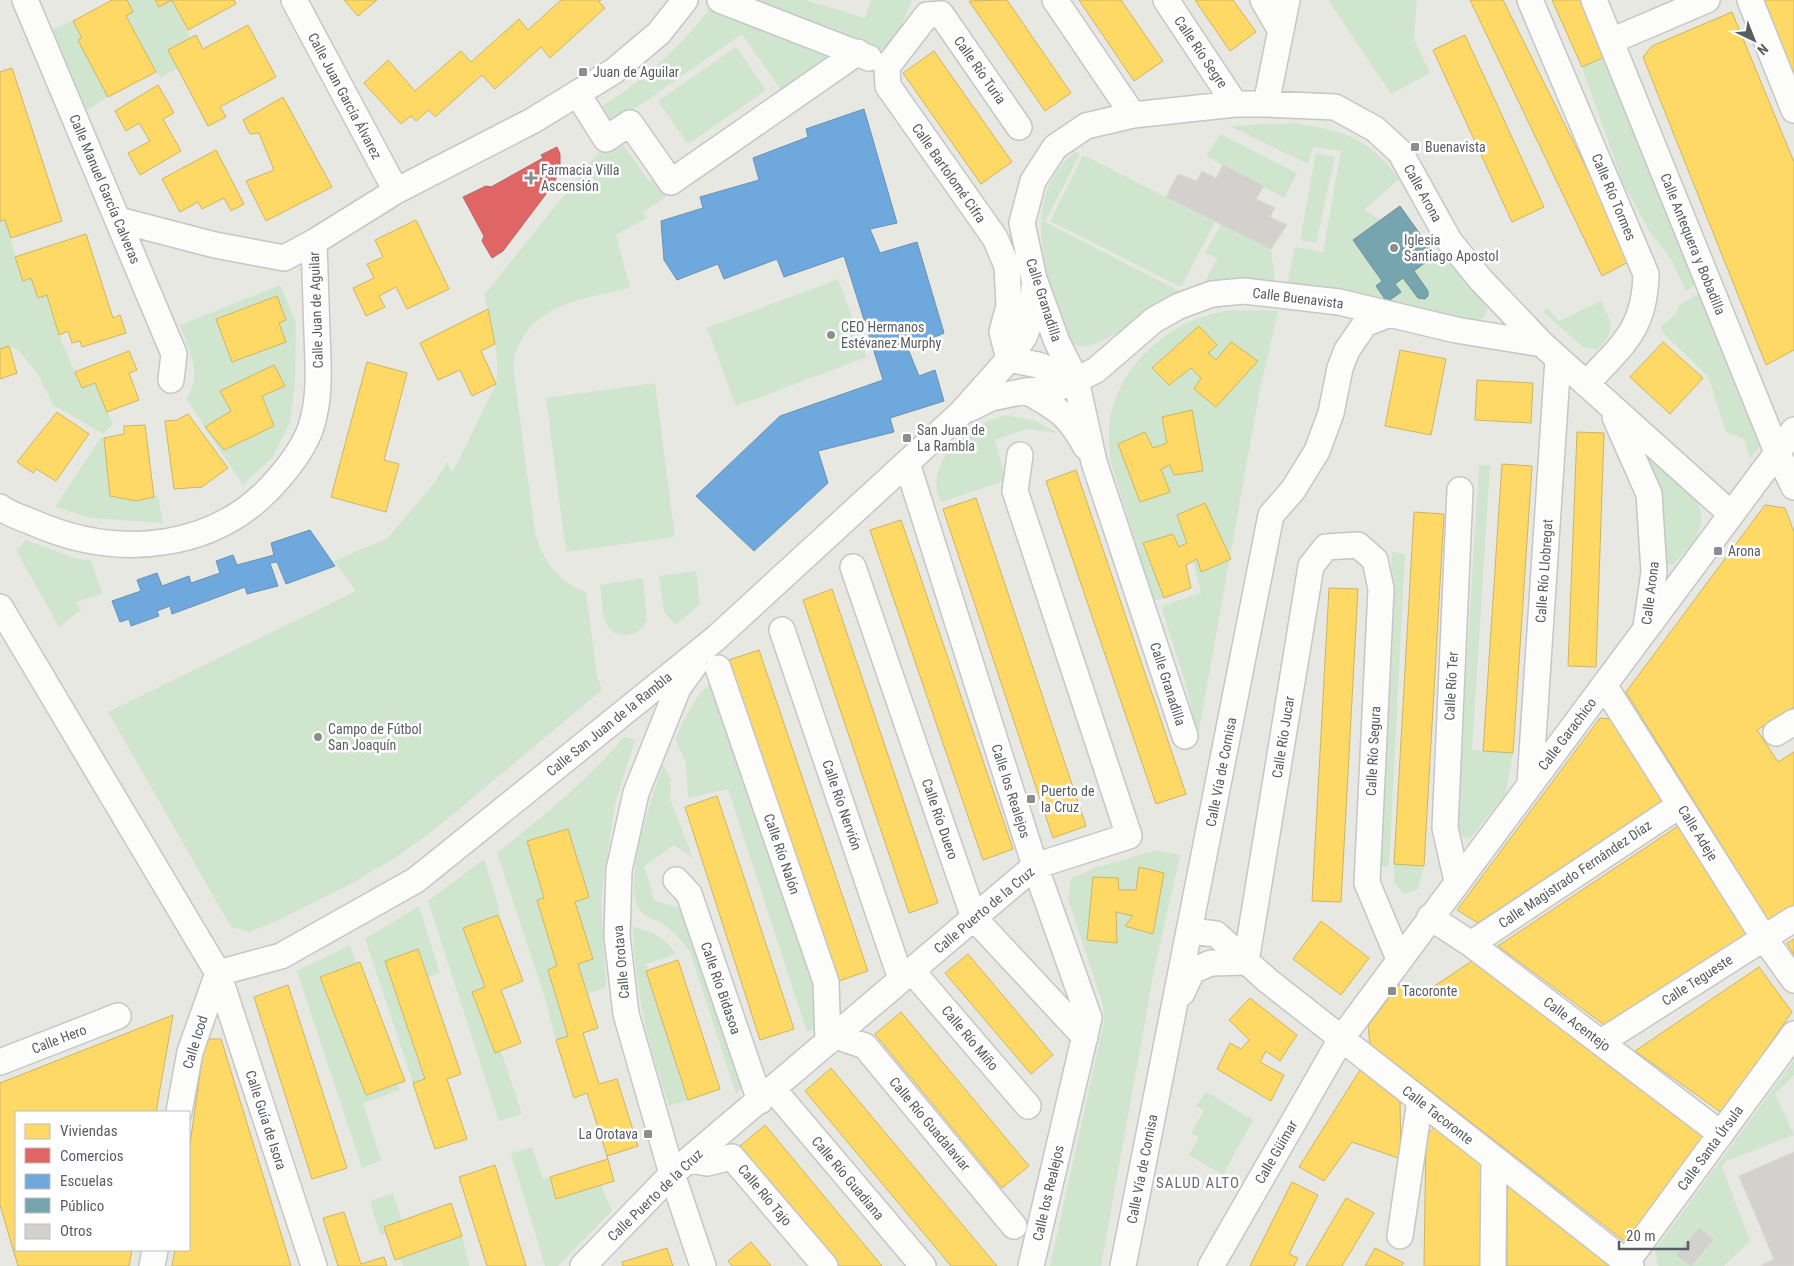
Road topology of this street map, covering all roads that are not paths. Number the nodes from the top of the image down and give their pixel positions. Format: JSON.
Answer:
{"nodes":[{"id":1,"x":25,"y":0,"type":"edge"},
{"id":2,"x":294,"y":0,"type":"edge"},
{"id":3,"x":685,"y":0,"type":"edge"},
{"id":4,"x":720,"y":0,"type":"edge"},
{"id":5,"x":1055,"y":0,"type":"edge"},
{"id":6,"x":1166,"y":0,"type":"edge"},
{"id":7,"x":1263,"y":0,"type":"edge"},
{"id":8,"x":1287,"y":0,"type":"edge"},
{"id":9,"x":1530,"y":0,"type":"edge"},
{"id":10,"x":1594,"y":0,"type":"edge"},
{"id":11,"x":1707,"y":0,"type":"edge"},
{"id":12,"x":1750,"y":0,"type":"edge"},
{"id":13,"x":1281,"y":32,"type":"junction"},
{"id":14,"x":1611,"y":41,"type":"junction"},
{"id":15,"x":858,"y":52,"type":"junction"},
{"id":16,"x":887,"y":67,"type":"junction"},
{"id":17,"x":577,"y":93,"type":"junction"},
{"id":18,"x":1235,"y":104,"type":"junction"},
{"id":19,"x":1266,"y":104,"type":"junction"},
{"id":20,"x":1794,"y":110,"type":"edge"},
{"id":21,"x":1133,"y":114,"type":"junction"},
{"id":22,"x":1019,"y":127,"type":"dead end"},
{"id":23,"x":396,"y":191,"type":"junction"},
{"id":24,"x":119,"y":220,"type":"junction"},
{"id":25,"x":314,"y":242,"type":"junction"},
{"id":26,"x":1034,"y":279,"type":"junction"},
{"id":27,"x":1390,"y":314,"type":"junction"},
{"id":28,"x":1057,"y":342,"type":"junction"},
{"id":29,"x":1550,"y":352,"type":"junction"},
{"id":30,"x":1009,"y":359,"type":"junction"},
{"id":31,"x":1038,"y":365,"type":"junction"},
{"id":32,"x":171,"y":380,"type":"dead end"},
{"id":33,"x":1076,"y":380,"type":"junction"},
{"id":34,"x":1586,"y":384,"type":"junction"},
{"id":35,"x":1026,"y":391,"type":"junction"},
{"id":36,"x":1610,"y":406,"type":"junction"},
{"id":37,"x":961,"y":413,"type":"junction"},
{"id":38,"x":1794,"y":430,"type":"edge"},
{"id":39,"x":1657,"y":449,"type":"junction"},
{"id":40,"x":1777,"y":452,"type":"junction"},
{"id":41,"x":1020,"y":455,"type":"dead end"},
{"id":42,"x":1094,"y":462,"type":"junction"},
{"id":43,"x":907,"y":463,"type":"junction"},
{"id":44,"x":1638,"y":465,"type":"junction"},
{"id":45,"x":1794,"y":487,"type":"edge"},
{"id":46,"x":1460,"y":490,"type":"dead end"},
{"id":47,"x":0,"y":508,"type":"edge"},
{"id":48,"x":1731,"y":514,"type":"junction"},
{"id":49,"x":1358,"y":545,"type":"joint"},
{"id":50,"x":1654,"y":553,"type":"junction"},
{"id":51,"x":854,"y":567,"type":"dead end"},
{"id":52,"x":1680,"y":581,"type":"junction"},
{"id":53,"x":0,"y":607,"type":"edge"},
{"id":54,"x":782,"y":630,"type":"dead end"},
{"id":55,"x":1645,"y":632,"type":"junction"},
{"id":56,"x":715,"y":639,"type":"junction"},
{"id":57,"x":718,"y":668,"type":"dead end"},
{"id":58,"x":1604,"y":684,"type":"junction"},
{"id":59,"x":1185,"y":736,"type":"dead end"},
{"id":60,"x":1530,"y":783,"type":"junction"},
{"id":61,"x":1680,"y":805,"type":"junction"},
{"id":62,"x":1035,"y":866,"type":"junction"},
{"id":63,"x":676,"y":880,"type":"dead end"},
{"id":64,"x":1457,"y":881,"type":"junction"},
{"id":65,"x":1430,"y":917,"type":"junction"},
{"id":66,"x":974,"y":918,"type":"junction"},
{"id":67,"x":1794,"y":919,"type":"edge"},
{"id":68,"x":1190,"y":931,"type":"junction"},
{"id":69,"x":1764,"y":938,"type":"junction"},
{"id":70,"x":1470,"y":944,"type":"junction"},
{"id":71,"x":1399,"y":959,"type":"junction"},
{"id":72,"x":1246,"y":962,"type":"junction"},
{"id":73,"x":218,"y":974,"type":"junction"},
{"id":74,"x":907,"y":975,"type":"junction"},
{"id":75,"x":1794,"y":980,"type":"edge"},
{"id":76,"x":1174,"y":1012,"type":"junction"},
{"id":77,"x":118,"y":1016,"type":"dead end"},
{"id":78,"x":1794,"y":1034,"type":"edge"},
{"id":79,"x":1085,"y":1037,"type":"junction"},
{"id":80,"x":832,"y":1039,"type":"junction"},
{"id":81,"x":1341,"y":1039,"type":"junction"},
{"id":82,"x":1601,"y":1042,"type":"junction"},
{"id":83,"x":0,"y":1062,"type":"edge"},
{"id":84,"x":766,"y":1095,"type":"junction"},
{"id":85,"x":1420,"y":1100,"type":"junction"},
{"id":86,"x":1028,"y":1106,"type":"dead end"},
{"id":87,"x":179,"y":1111,"type":"edge"},
{"id":88,"x":1721,"y":1134,"type":"junction"},
{"id":89,"x":1494,"y":1160,"type":"junction"},
{"id":90,"x":681,"y":1167,"type":"junction"},
{"id":91,"x":1014,"y":1226,"type":"dead end"},
{"id":92,"x":1400,"y":1236,"type":"dead end"},
{"id":93,"x":155,"y":1251,"type":"edge"},
{"id":94,"x":1628,"y":1264,"type":"edge"},
{"id":95,"x":152,"y":1266,"type":"edge"},
{"id":96,"x":314,"y":1266,"type":"edge"},
{"id":97,"x":583,"y":1266,"type":"edge"},
{"id":98,"x":703,"y":1266,"type":"edge"},
{"id":99,"x":825,"y":1266,"type":"edge"},
{"id":100,"x":923,"y":1266,"type":"edge"},
{"id":101,"x":1031,"y":1266,"type":"edge"},
{"id":102,"x":1122,"y":1266,"type":"edge"},
{"id":103,"x":1212,"y":1266,"type":"edge"},
{"id":104,"x":1493,"y":1266,"type":"edge"}],
"edges":[{"from":1,"to":24,"type":"street","name":"Calle Manuel García Calveras"},
{"from":2,"to":23,"type":"street","name":"Calle Juan García Álvarez"},
{"from":3,"to":17,"type":"street","name":"Calle Juan de Aguilar"},
{"from":4,"to":15,"type":"street"},
{"from":5,"to":21,"type":"street"},
{"from":6,"to":18,"type":"street","name":"Calle Río Segre"},
{"from":7,"to":13,"type":"street"},
{"from":8,"to":13,"type":"street"},
{"from":9,"to":34,"type":"street","name":"Calle Río Tormes"},
{"from":10,"to":14,"type":"street","name":"Calle Antequera y Bobadilla"},
{"from":11,"to":14,"type":"street"},
{"from":12,"to":20,"type":"street"},
{"from":13,"to":19,"type":"street"},
{"from":14,"to":40,"type":"street","name":"Calle Antequera y Bobadilla"},
{"from":15,"to":16,"type":"street"},
{"from":15,"to":17,"type":"street"},
{"from":16,"to":22,"type":"street","name":"Calle Río Turia"},
{"from":16,"to":30,"type":"street","name":"Calle Bartolomé Cifra"},
{"from":17,"to":23,"type":"street","name":"Calle Juan de Aguilar"},
{"from":18,"to":19,"type":"street","name":"Calle Granadilla"},
{"from":18,"to":21,"type":"street","name":"Calle Granadilla"},
{"from":19,"to":29,"type":"street","name":"Calle Arona"},
{"from":21,"to":26,"type":"street","name":"Calle Granadilla"},
{"from":23,"to":25,"type":"street","name":"Calle Juan de Aguilar"},
{"from":24,"to":25,"type":"street"},
{"from":24,"to":32,"type":"street","name":"Calle Manuel García Calveras"},
{"from":25,"to":47,"type":"street","name":"Calle Juan de Aguilar"},
{"from":26,"to":28,"type":"street","name":"Calle Granadilla"},
{"from":26,"to":30,"type":"street","name":"Calle San Juan de la Rambla"},
{"from":27,"to":29,"type":"street","name":"Calle Buenavista"},
{"from":27,"to":33,"type":"street","name":"Calle Buenavista"},
{"from":27,"to":68,"type":"street","name":"Calle Vía de Cornisa"},
{"from":28,"to":31,"type":"street"},
{"from":28,"to":33,"type":"street","name":"Calle Granadilla"},
{"from":29,"to":34,"type":"street","name":"Calle Arona"},
{"from":29,"to":60,"type":"street","name":"Calle Río Llobregat"},
{"from":30,"to":31,"type":"street"},
{"from":30,"to":37,"type":"street","name":"Calle San Juan de la Rambla"},
{"from":31,"to":33,"type":"street"},
{"from":33,"to":35,"type":"street","name":"Calle San Juan de la Rambla"},
{"from":33,"to":42,"type":"street","name":"Calle Granadilla"},
{"from":34,"to":36,"type":"street","name":"Calle Arona"},
{"from":35,"to":37,"type":"street","name":"Calle San Juan de la Rambla"},
{"from":35,"to":42,"type":"street"},
{"from":36,"to":39,"type":"street","name":"Calle Arona"},
{"from":36,"to":44,"type":"street","name":"Calle Arona"},
{"from":37,"to":43,"type":"street","name":"Calle San Juan de la Rambla"},
{"from":38,"to":40,"type":"street","name":"Calle Garachico"},
{"from":39,"to":44,"type":"street"},
{"from":39,"to":48,"type":"street","name":"Calle Arona"},
{"from":40,"to":45,"type":"street","name":"Calle Antequera y Bobadilla"},
{"from":40,"to":48,"type":"street","name":"Calle Garachico"},
{"from":41,"to":62,"type":"street","name":"Calle Puerto de la Cruz"},
{"from":42,"to":59,"type":"street","name":"Calle Granadilla"},
{"from":43,"to":56,"type":"street","name":"Calle San Juan de la Rambla"},
{"from":43,"to":62,"type":"street","name":"Calle los Realejos"},
{"from":44,"to":50,"type":"street","name":"Calle Arona"},
{"from":46,"to":64,"type":"street","name":"Calle Río Ter"},
{"from":48,"to":52,"type":"street","name":"Calle Garachico"},
{"from":49,"to":71,"type":"street","name":"Calle Río Segura"},
{"from":49,"to":72,"type":"street","name":"Calle Río Jucar"},
{"from":50,"to":52,"type":"street","name":"Calle Arona"},
{"from":50,"to":55,"type":"street","name":"Calle Arona"},
{"from":51,"to":66,"type":"street","name":"Calle Río Duero"},
{"from":52,"to":55,"type":"street","name":"Calle Garachico"},
{"from":53,"to":73,"type":"street","name":"Calle Guía de Isora"},
{"from":54,"to":74,"type":"street","name":"Calle Río Nervión"},
{"from":55,"to":58,"type":"street","name":"Calle Garachico"},
{"from":56,"to":73,"type":"street","name":"Calle San Juan de la Rambla"},
{"from":56,"to":90,"type":"street","name":"Calle Orotava"},
{"from":57,"to":80,"type":"street","name":"Calle Río Nalón"},
{"from":58,"to":60,"type":"street","name":"Calle Garachico"},
{"from":58,"to":61,"type":"street","name":"Calle Adeje"},
{"from":60,"to":64,"type":"street","name":"Calle Garachico"},
{"from":61,"to":69,"type":"street","name":"Calle Adeje"},
{"from":61,"to":70,"type":"street","name":"Calle Magistrado Fernández Díaz"},
{"from":62,"to":66,"type":"street","name":"Calle Puerto de la Cruz"},
{"from":62,"to":79,"type":"street","name":"Calle los Realejos"},
{"from":63,"to":84,"type":"street","name":"Calle Río Bidasoa"},
{"from":64,"to":65,"type":"street","name":"Calle Garachico"},
{"from":65,"to":70,"type":"street","name":"Calle Acentejo"},
{"from":65,"to":71,"type":"street","name":"Calle Garachico"},
{"from":66,"to":74,"type":"street","name":"Calle Puerto de la Cruz"},
{"from":66,"to":79,"type":"street","name":"Calle Río Duero"},
{"from":67,"to":69,"type":"street","name":"Calle Tegueste"},
{"from":68,"to":72,"type":"street","name":"Calle Tacoronte"},
{"from":68,"to":76,"type":"street","name":"Calle Vía de Cornisa"},
{"from":69,"to":75,"type":"street","name":"Calle Adeje"},
{"from":69,"to":82,"type":"street","name":"Calle Tegueste"},
{"from":70,"to":82,"type":"street","name":"Calle Acentejo"},
{"from":71,"to":81,"type":"street","name":"Calle Garachico"},
{"from":72,"to":76,"type":"street"},
{"from":72,"to":81,"type":"street","name":"Calle Tacoronte"},
{"from":73,"to":87,"type":"street","name":"Calle Icod"},
{"from":73,"to":96,"type":"street","name":"Calle Guía de Isora"},
{"from":74,"to":80,"type":"street","name":"Calle Puerto de la Cruz"},
{"from":74,"to":86,"type":"street","name":"Calle Río Miño"},
{"from":76,"to":102,"type":"street","name":"Calle Vía de Cornisa"},
{"from":77,"to":83,"type":"street","name":"Calle Hero"},
{"from":78,"to":88,"type":"street","name":"Calle Santa Úrsula"},
{"from":79,"to":101,"type":"street","name":"Calle los Realejos"},
{"from":80,"to":84,"type":"street","name":"Calle Puerto de la Cruz"},
{"from":80,"to":91,"type":"street","name":"Calle Río Guadalaviar"},
{"from":81,"to":85,"type":"street","name":"Calle Tacoronte"},
{"from":81,"to":103,"type":"street","name":"Calle Güímar"},
{"from":82,"to":88,"type":"street","name":"Calle Acentejo"},
{"from":84,"to":90,"type":"street","name":"Calle Puerto de la Cruz"},
{"from":84,"to":100,"type":"street","name":"Calle Río Guadiana"},
{"from":85,"to":89,"type":"street","name":"Calle Tacoronte"},
{"from":85,"to":92,"type":"street"},
{"from":88,"to":94,"type":"street","name":"Calle Santa Úrsula"},
{"from":89,"to":94,"type":"street","name":"Calle Tacoronte"},
{"from":89,"to":104,"type":"street"},
{"from":90,"to":97,"type":"street","name":"Calle Puerto de la Cruz"},
{"from":90,"to":98,"type":"street","name":"Calle Orotava"},
{"from":90,"to":99,"type":"street","name":"Calle Río Tajo"},
{"from":93,"to":95,"type":"street"}]}
